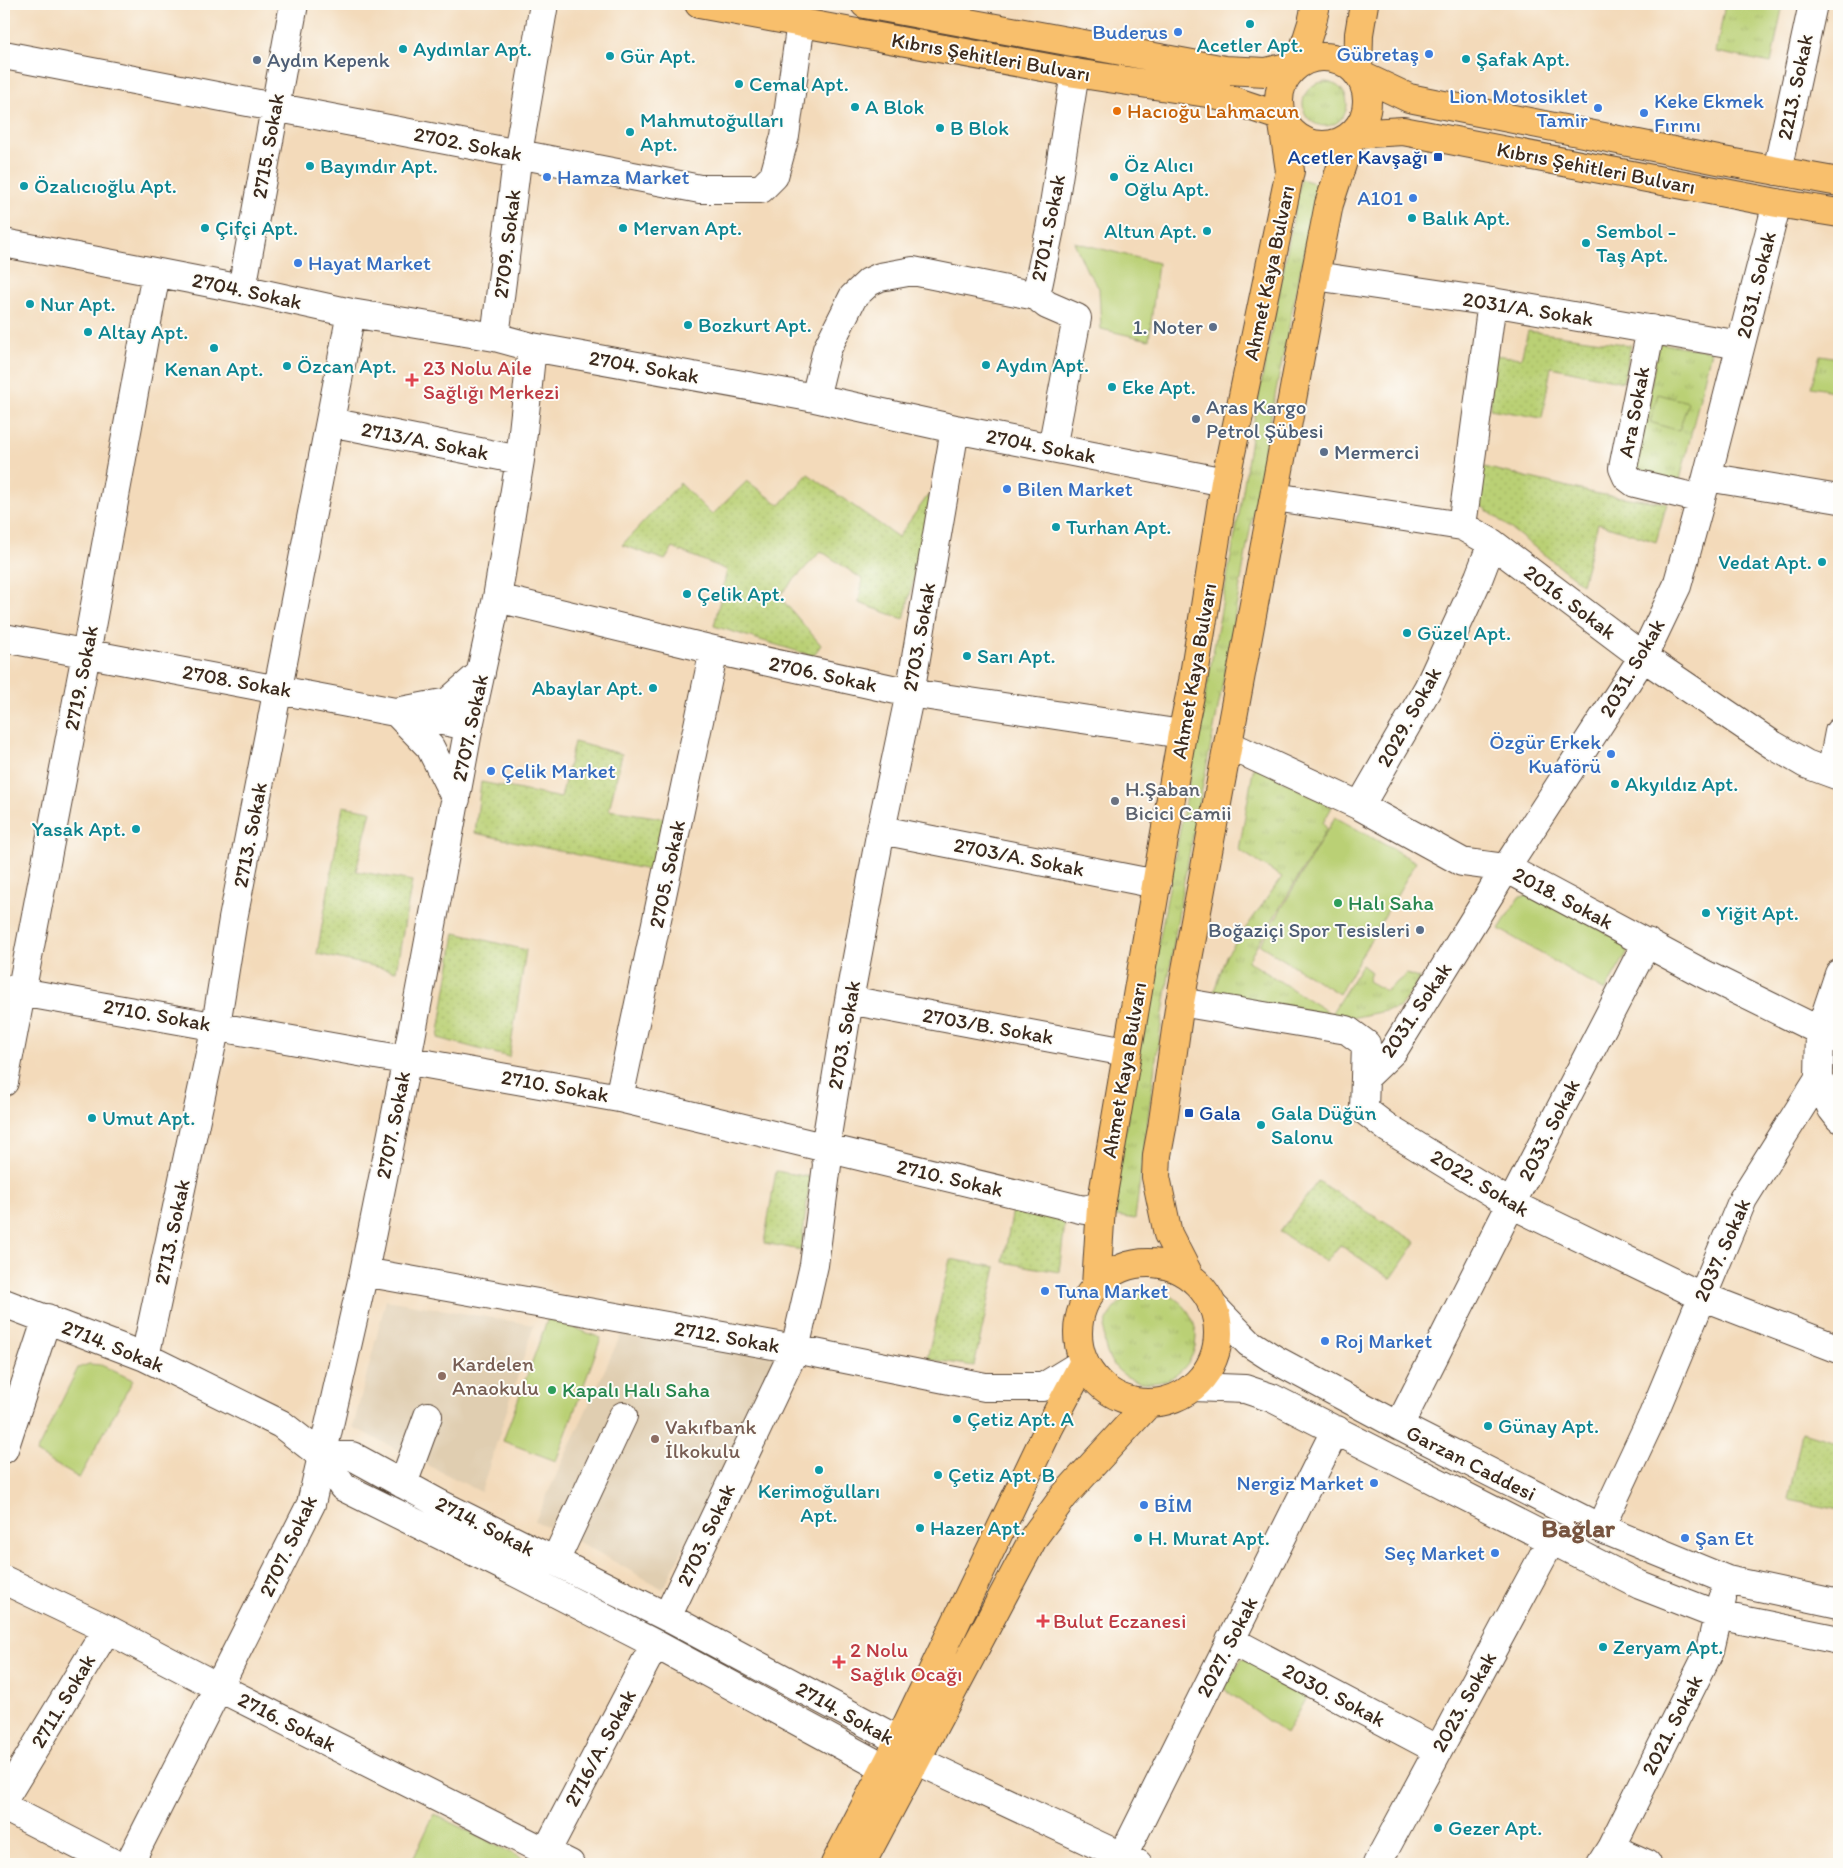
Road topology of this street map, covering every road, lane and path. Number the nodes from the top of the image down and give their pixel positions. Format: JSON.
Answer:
{"nodes":[{"id":1,"x":294,"y":4,"type":"edge"},
{"id":2,"x":544,"y":4,"type":"edge"},
{"id":3,"x":699,"y":4,"type":"edge"},
{"id":4,"x":865,"y":4,"type":"edge"},
{"id":5,"x":1316,"y":4,"type":"edge"},
{"id":6,"x":1364,"y":4,"type":"edge"},
{"id":7,"x":1813,"y":4,"type":"edge"},
{"id":8,"x":944,"y":11,"type":"edge"},
{"id":9,"x":801,"y":22,"type":"junction"},
{"id":10,"x":4,"y":55,"type":"edge"},
{"id":11,"x":1299,"y":64,"type":"junction"},
{"id":12,"x":1075,"y":72,"type":"junction"},
{"id":13,"x":1358,"y":74,"type":"junction"},
{"id":14,"x":275,"y":108,"type":"junction"},
{"id":15,"x":1282,"y":117,"type":"junction"},
{"id":16,"x":1352,"y":134,"type":"junction"},
{"id":17,"x":518,"y":153,"type":"junction"},
{"id":18,"x":1777,"y":171,"type":"junction"},
{"id":19,"x":1839,"y":182,"type":"edge"},
{"id":20,"x":1777,"y":203,"type":"junction"},
{"id":21,"x":1839,"y":213,"type":"edge"},
{"id":22,"x":4,"y":243,"type":"edge"},
{"id":23,"x":156,"y":273,"type":"junction"},
{"id":24,"x":1315,"y":276,"type":"junction"},
{"id":25,"x":242,"y":289,"type":"junction"},
{"id":26,"x":1036,"y":296,"type":"junction"},
{"id":27,"x":1492,"y":302,"type":"junction"},
{"id":28,"x":351,"y":313,"type":"junction"},
{"id":29,"x":1651,"y":329,"type":"junction"},
{"id":30,"x":495,"y":337,"type":"junction"},
{"id":31,"x":1740,"y":345,"type":"junction"},
{"id":32,"x":532,"y":347,"type":"junction"},
{"id":33,"x":814,"y":398,"type":"junction"},
{"id":34,"x":330,"y":422,"type":"junction"},
{"id":35,"x":955,"y":429,"type":"junction"},
{"id":36,"x":1052,"y":448,"type":"junction"},
{"id":37,"x":520,"y":460,"type":"junction"},
{"id":38,"x":1225,"y":482,"type":"junction"},
{"id":39,"x":1704,"y":488,"type":"junction"},
{"id":40,"x":1275,"y":497,"type":"junction"},
{"id":41,"x":1839,"y":499,"type":"edge"},
{"id":42,"x":1462,"y":526,"type":"junction"},
{"id":43,"x":1492,"y":543,"type":"junction"},
{"id":44,"x":497,"y":598,"type":"junction"},
{"id":45,"x":4,"y":638,"type":"edge"},
{"id":46,"x":714,"y":650,"type":"junction"},
{"id":47,"x":86,"y":654,"type":"junction"},
{"id":48,"x":1643,"y":658,"type":"junction"},
{"id":49,"x":481,"y":674,"type":"junction"},
{"id":50,"x":277,"y":689,"type":"junction"},
{"id":51,"x":910,"y":693,"type":"junction"},
{"id":52,"x":396,"y":712,"type":"junction"},
{"id":53,"x":469,"y":726,"type":"junction"},
{"id":54,"x":1839,"y":732,"type":"edge"},
{"id":55,"x":1182,"y":734,"type":"junction"},
{"id":56,"x":1229,"y":744,"type":"junction"},
{"id":57,"x":1835,"y":775,"type":"edge"},
{"id":58,"x":456,"y":799,"type":"junction"},
{"id":59,"x":1360,"y":806,"type":"junction"},
{"id":60,"x":881,"y":830,"type":"junction"},
{"id":61,"x":1506,"y":868,"type":"junction"},
{"id":62,"x":1157,"y":882,"type":"junction"},
{"id":63,"x":1647,"y":942,"type":"junction"},
{"id":64,"x":1839,"y":974,"type":"edge"},
{"id":65,"x":12,"y":990,"type":"edge"},
{"id":66,"x":850,"y":1000,"type":"junction"},
{"id":67,"x":1180,"y":1002,"type":"junction"},
{"id":68,"x":216,"y":1025,"type":"junction"},
{"id":69,"x":1829,"y":1035,"type":"edge"},
{"id":70,"x":1126,"y":1052,"type":"junction"},
{"id":71,"x":407,"y":1060,"type":"junction"},
{"id":72,"x":1365,"y":1078,"type":"junction"},
{"id":73,"x":1819,"y":1078,"type":"junction"},
{"id":74,"x":4,"y":1082,"type":"edge"},
{"id":75,"x":619,"y":1098,"type":"junction"},
{"id":76,"x":1839,"y":1118,"type":"edge"},
{"id":77,"x":825,"y":1148,"type":"junction"},
{"id":78,"x":1511,"y":1204,"type":"junction"},
{"id":79,"x":1101,"y":1206,"type":"junction"},
{"id":80,"x":364,"y":1272,"type":"junction"},
{"id":81,"x":1190,"y":1277,"type":"junction"},
{"id":82,"x":1096,"y":1286,"type":"junction"},
{"id":83,"x":1701,"y":1296,"type":"junction"},
{"id":84,"x":4,"y":1303,"type":"edge"},
{"id":85,"x":1212,"y":1305,"type":"junction"},
{"id":86,"x":47,"y":1318,"type":"junction"},
{"id":87,"x":795,"y":1349,"type":"junction"},
{"id":88,"x":1839,"y":1349,"type":"edge"},
{"id":89,"x":145,"y":1357,"type":"junction"},
{"id":90,"x":1084,"y":1362,"type":"junction"},
{"id":91,"x":1193,"y":1386,"type":"junction"},
{"id":92,"x":1149,"y":1403,"type":"junction"},
{"id":93,"x":428,"y":1416,"type":"dead end"},
{"id":94,"x":624,"y":1416,"type":"dead end"},
{"id":95,"x":1399,"y":1426,"type":"junction"},
{"id":96,"x":1337,"y":1430,"type":"junction"},
{"id":97,"x":4,"y":1449,"type":"edge"},
{"id":98,"x":322,"y":1456,"type":"junction"},
{"id":99,"x":403,"y":1484,"type":"junction"},
{"id":100,"x":1600,"y":1528,"type":"junction"},
{"id":101,"x":1550,"y":1541,"type":"junction"},
{"id":102,"x":555,"y":1561,"type":"junction"},
{"id":103,"x":4,"y":1580,"type":"edge"},
{"id":104,"x":1727,"y":1580,"type":"junction"},
{"id":105,"x":1839,"y":1604,"type":"edge"},
{"id":106,"x":1717,"y":1615,"type":"junction"},
{"id":107,"x":667,"y":1617,"type":"junction"},
{"id":108,"x":107,"y":1629,"type":"junction"},
{"id":109,"x":1230,"y":1640,"type":"junction"},
{"id":110,"x":1839,"y":1640,"type":"edge"},
{"id":111,"x":655,"y":1644,"type":"junction"},
{"id":112,"x":218,"y":1687,"type":"junction"},
{"id":113,"x":907,"y":1750,"type":"junction"},
{"id":114,"x":1438,"y":1750,"type":"junction"},
{"id":115,"x":884,"y":1768,"type":"junction"},
{"id":116,"x":4,"y":1799,"type":"edge"},
{"id":117,"x":4,"y":1807,"type":"edge"},
{"id":118,"x":546,"y":1852,"type":"junction"},
{"id":119,"x":1606,"y":1856,"type":"edge"},
{"id":120,"x":1126,"y":1862,"type":"edge"},
{"id":121,"x":115,"y":1864,"type":"edge"},
{"id":122,"x":129,"y":1864,"type":"edge"},
{"id":123,"x":570,"y":1864,"type":"edge"},
{"id":124,"x":835,"y":1864,"type":"edge"},
{"id":125,"x":861,"y":1864,"type":"edge"},
{"id":126,"x":1377,"y":1864,"type":"edge"},
{"id":127,"x":1647,"y":1864,"type":"edge"}],
"edges":[{"from":1,"to":14,"type":"street","name":"2715. Sokak"},
{"from":2,"to":17,"type":"street","name":"2709. Sokak"},
{"from":3,"to":9,"type":"main road","name":"Kıbrıs Şehitleri Bulvarı"},
{"from":4,"to":8,"type":"main road","name":"Kıbrıs Şehitleri Bulvarı"},
{"from":5,"to":11,"type":"main road"},
{"from":6,"to":13,"type":"main road"},
{"from":7,"to":18,"type":"street","name":"2213. Sokak"},
{"from":8,"to":11,"type":"main road","name":"Kıbrıs Şehitleri Bulvarı"},
{"from":9,"to":12,"type":"main road","name":"Kıbrıs Şehitleri Bulvarı"},
{"from":9,"to":17,"type":"street","name":"2702. Sokak"},
{"from":10,"to":14,"type":"street","name":"2702. Sokak"},
{"from":11,"to":13,"type":"main road"},
{"from":11,"to":15,"type":"main road"},
{"from":12,"to":15,"type":"main road","name":"Kıbrıs Şehitleri Bulvarı"},
{"from":12,"to":26,"type":"street","name":"2701. Sokak"},
{"from":13,"to":16,"type":"main road"},
{"from":13,"to":18,"type":"main road","name":"Kıbrıs Şehitleri Bulvarı"},
{"from":14,"to":17,"type":"street","name":"2702. Sokak"},
{"from":14,"to":25,"type":"street","name":"2715. Sokak"},
{"from":15,"to":16,"type":"main road"},
{"from":15,"to":38,"type":"main road","name":"Ahmet Kaya Bulvarı"},
{"from":16,"to":20,"type":"main road","name":"Kıbrıs Şehitleri Bulvarı"},
{"from":16,"to":24,"type":"main road","name":"Ahmet Kaya Bulvarı"},
{"from":17,"to":30,"type":"street","name":"2709. Sokak"},
{"from":18,"to":19,"type":"main road","name":"Kıbrıs Şehitleri Bulvarı"},
{"from":20,"to":21,"type":"main road","name":"Kıbrıs Şehitleri Bulvarı"},
{"from":20,"to":31,"type":"street","name":"2031. Sokak"},
{"from":22,"to":23,"type":"street","name":"2704. Sokak"},
{"from":23,"to":25,"type":"street","name":"2704. Sokak"},
{"from":23,"to":47,"type":"street","name":"2719. Sokak"},
{"from":24,"to":27,"type":"street","name":"2031/A. Sokak"},
{"from":24,"to":40,"type":"main road","name":"Ahmet Kaya Bulvarı"},
{"from":25,"to":28,"type":"street","name":"2704. Sokak"},
{"from":26,"to":33,"type":"street"},
{"from":26,"to":36,"type":"street","name":"2701. Sokak"},
{"from":27,"to":29,"type":"street","name":"2031/A. Sokak"},
{"from":27,"to":42,"type":"street"},
{"from":28,"to":30,"type":"street","name":"2704. Sokak"},
{"from":28,"to":34,"type":"street","name":"2713. Sokak"},
{"from":29,"to":31,"type":"street","name":"2031/A. Sokak"},
{"from":29,"to":39,"type":"street","name":"Ara Sokak"},
{"from":30,"to":32,"type":"street","name":"2704. Sokak"},
{"from":31,"to":39,"type":"street","name":"2031. Sokak"},
{"from":32,"to":33,"type":"street","name":"2704. Sokak"},
{"from":32,"to":37,"type":"street","name":"2707. Sokak"},
{"from":33,"to":35,"type":"street","name":"2704. Sokak"},
{"from":34,"to":37,"type":"street","name":"2713/A. Sokak"},
{"from":34,"to":50,"type":"street","name":"2713. Sokak"},
{"from":35,"to":36,"type":"street","name":"2704. Sokak"},
{"from":35,"to":51,"type":"street","name":"2703. Sokak"},
{"from":36,"to":38,"type":"street","name":"2704. Sokak"},
{"from":37,"to":44,"type":"street","name":"2707. Sokak"},
{"from":38,"to":55,"type":"main road","name":"Ahmet Kaya Bulvarı"},
{"from":39,"to":41,"type":"street"},
{"from":39,"to":48,"type":"street","name":"2031. Sokak"},
{"from":40,"to":42,"type":"street","name":"2016. Sokak"},
{"from":40,"to":56,"type":"main road","name":"Ahmet Kaya Bulvarı"},
{"from":42,"to":43,"type":"street","name":"2016. Sokak"},
{"from":43,"to":48,"type":"street","name":"2016. Sokak"},
{"from":43,"to":59,"type":"street","name":"2029. Sokak"},
{"from":44,"to":46,"type":"street","name":"2706. Sokak"},
{"from":44,"to":49,"type":"street","name":"2707. Sokak"},
{"from":45,"to":47,"type":"street","name":"2708. Sokak"},
{"from":46,"to":51,"type":"street","name":"2706. Sokak"},
{"from":46,"to":75,"type":"street","name":"2705. Sokak"},
{"from":47,"to":50,"type":"street","name":"2708. Sokak"},
{"from":47,"to":65,"type":"street","name":"2719. Sokak"},
{"from":48,"to":57,"type":"street","name":"2016. Sokak"},
{"from":48,"to":61,"type":"street","name":"2031. Sokak"},
{"from":49,"to":52,"type":"street"},
{"from":49,"to":53,"type":"street","name":"2707. Sokak"},
{"from":50,"to":52,"type":"street","name":"2708. Sokak"},
{"from":50,"to":68,"type":"street","name":"2713. Sokak"},
{"from":51,"to":55,"type":"street","name":"2706. Sokak"},
{"from":51,"to":60,"type":"street","name":"2703. Sokak"},
{"from":52,"to":53,"type":"street","name":"2708. Sokak"},
{"from":52,"to":58,"type":"street"},
{"from":53,"to":58,"type":"street","name":"2707. Sokak"},
{"from":54,"to":57,"type":"street"},
{"from":55,"to":62,"type":"main road","name":"Ahmet Kaya Bulvarı"},
{"from":56,"to":59,"type":"street","name":"2018. Sokak"},
{"from":56,"to":67,"type":"main road","name":"Ahmet Kaya Bulvarı"},
{"from":58,"to":71,"type":"street","name":"2707. Sokak"},
{"from":59,"to":61,"type":"street","name":"2018. Sokak"},
{"from":60,"to":62,"type":"street","name":"2703/A. Sokak"},
{"from":60,"to":66,"type":"street","name":"2703. Sokak"},
{"from":61,"to":63,"type":"street","name":"2018. Sokak"},
{"from":61,"to":72,"type":"street","name":"2031. Sokak"},
{"from":62,"to":70,"type":"main road","name":"Ahmet Kaya Bulvarı"},
{"from":63,"to":69,"type":"street","name":"2018. Sokak"},
{"from":63,"to":78,"type":"street","name":"2033. Sokak"},
{"from":64,"to":69,"type":"street"},
{"from":65,"to":68,"type":"street","name":"2710. Sokak"},
{"from":65,"to":74,"type":"street","name":"2719. Sokak"},
{"from":66,"to":70,"type":"street","name":"2703/B. Sokak"},
{"from":66,"to":77,"type":"street","name":"2703. Sokak"},
{"from":67,"to":72,"type":"street","name":"2022. Sokak"},
{"from":67,"to":81,"type":"main road","name":"Ahmet Kaya Bulvarı"},
{"from":68,"to":71,"type":"street","name":"2710. Sokak"},
{"from":68,"to":89,"type":"street","name":"2713. Sokak"},
{"from":69,"to":73,"type":"street"},
{"from":70,"to":79,"type":"main road","name":"Ahmet Kaya Bulvarı"},
{"from":71,"to":75,"type":"street","name":"2710. Sokak"},
{"from":71,"to":80,"type":"street","name":"2707. Sokak"},
{"from":72,"to":78,"type":"street","name":"2022. Sokak"},
{"from":73,"to":76,"type":"street"},
{"from":73,"to":83,"type":"street","name":"2037. Sokak"},
{"from":75,"to":77,"type":"street","name":"2710. Sokak"},
{"from":77,"to":79,"type":"street","name":"2710. Sokak"},
{"from":77,"to":87,"type":"street","name":"2703. Sokak"},
{"from":78,"to":83,"type":"street","name":"2022. Sokak"},
{"from":78,"to":95,"type":"street","name":"2033. Sokak"},
{"from":79,"to":82,"type":"main road","name":"Ahmet Kaya Bulvarı"},
{"from":80,"to":87,"type":"street","name":"2712. Sokak"},
{"from":80,"to":98,"type":"street","name":"2707. Sokak"},
{"from":81,"to":82,"type":"main road"},
{"from":81,"to":85,"type":"main road"},
{"from":82,"to":90,"type":"main road"},
{"from":83,"to":88,"type":"street","name":"2022. Sokak"},
{"from":83,"to":100,"type":"street","name":"2037. Sokak"},
{"from":84,"to":86,"type":"street","name":"2714. Sokak"},
{"from":85,"to":91,"type":"main road"},
{"from":85,"to":95,"type":"street","name":"Garzan Caddesi"},
{"from":86,"to":89,"type":"street","name":"2714. Sokak"},
{"from":86,"to":97,"type":"street"},
{"from":87,"to":90,"type":"street","name":"2712. Sokak"},
{"from":87,"to":107,"type":"street","name":"2703. Sokak"},
{"from":89,"to":98,"type":"street","name":"2714. Sokak"},
{"from":90,"to":92,"type":"main road"},
{"from":90,"to":113,"type":"main road"},
{"from":91,"to":92,"type":"main road"},
{"from":91,"to":96,"type":"street","name":"Garzan Caddesi"},
{"from":92,"to":113,"type":"main road"},
{"from":93,"to":99,"type":"street"},
{"from":94,"to":102,"type":"street"},
{"from":95,"to":100,"type":"street","name":"Garzan Caddesi"},
{"from":96,"to":101,"type":"street","name":"Garzan Caddesi"},
{"from":96,"to":109,"type":"street","name":"2027. Sokak"},
{"from":98,"to":99,"type":"street","name":"2714. Sokak"},
{"from":98,"to":111,"type":"street","name":"2714. Sokak"},
{"from":98,"to":112,"type":"street","name":"2707. Sokak"},
{"from":99,"to":102,"type":"street","name":"2714. Sokak"},
{"from":100,"to":104,"type":"street","name":"Garzan Caddesi"},
{"from":101,"to":106,"type":"street","name":"Garzan Caddesi"},
{"from":101,"to":114,"type":"street","name":"2023. Sokak"},
{"from":102,"to":107,"type":"street","name":"2714. Sokak"},
{"from":103,"to":108,"type":"street","name":"2716. Sokak"},
{"from":104,"to":105,"type":"street","name":"Garzan Caddesi"},
{"from":104,"to":106,"type":"street","name":"2021. Sokak"},
{"from":106,"to":110,"type":"street","name":"Garzan Caddesi"},
{"from":106,"to":119,"type":"street","name":"2021. Sokak"},
{"from":107,"to":113,"type":"street","name":"2714. Sokak"},
{"from":108,"to":112,"type":"street","name":"2716. Sokak"},
{"from":108,"to":116,"type":"street","name":"2711. Sokak"},
{"from":109,"to":114,"type":"street","name":"2030. Sokak"},
{"from":109,"to":120,"type":"street","name":"2027. Sokak"},
{"from":111,"to":115,"type":"street","name":"2714. Sokak"},
{"from":111,"to":118,"type":"street","name":"2716/A. Sokak"},
{"from":112,"to":118,"type":"street","name":"2716. Sokak"},
{"from":112,"to":122,"type":"street","name":"2707. Sokak"},
{"from":113,"to":115,"type":"street","name":"2714. Sokak"},
{"from":113,"to":120,"type":"street"},
{"from":113,"to":125,"type":"main road"},
{"from":114,"to":126,"type":"street","name":"2023. Sokak"},
{"from":115,"to":124,"type":"main road"},
{"from":117,"to":121,"type":"street"},
{"from":118,"to":123,"type":"street","name":"2716. Sokak"},
{"from":119,"to":127,"type":"street"}]}
